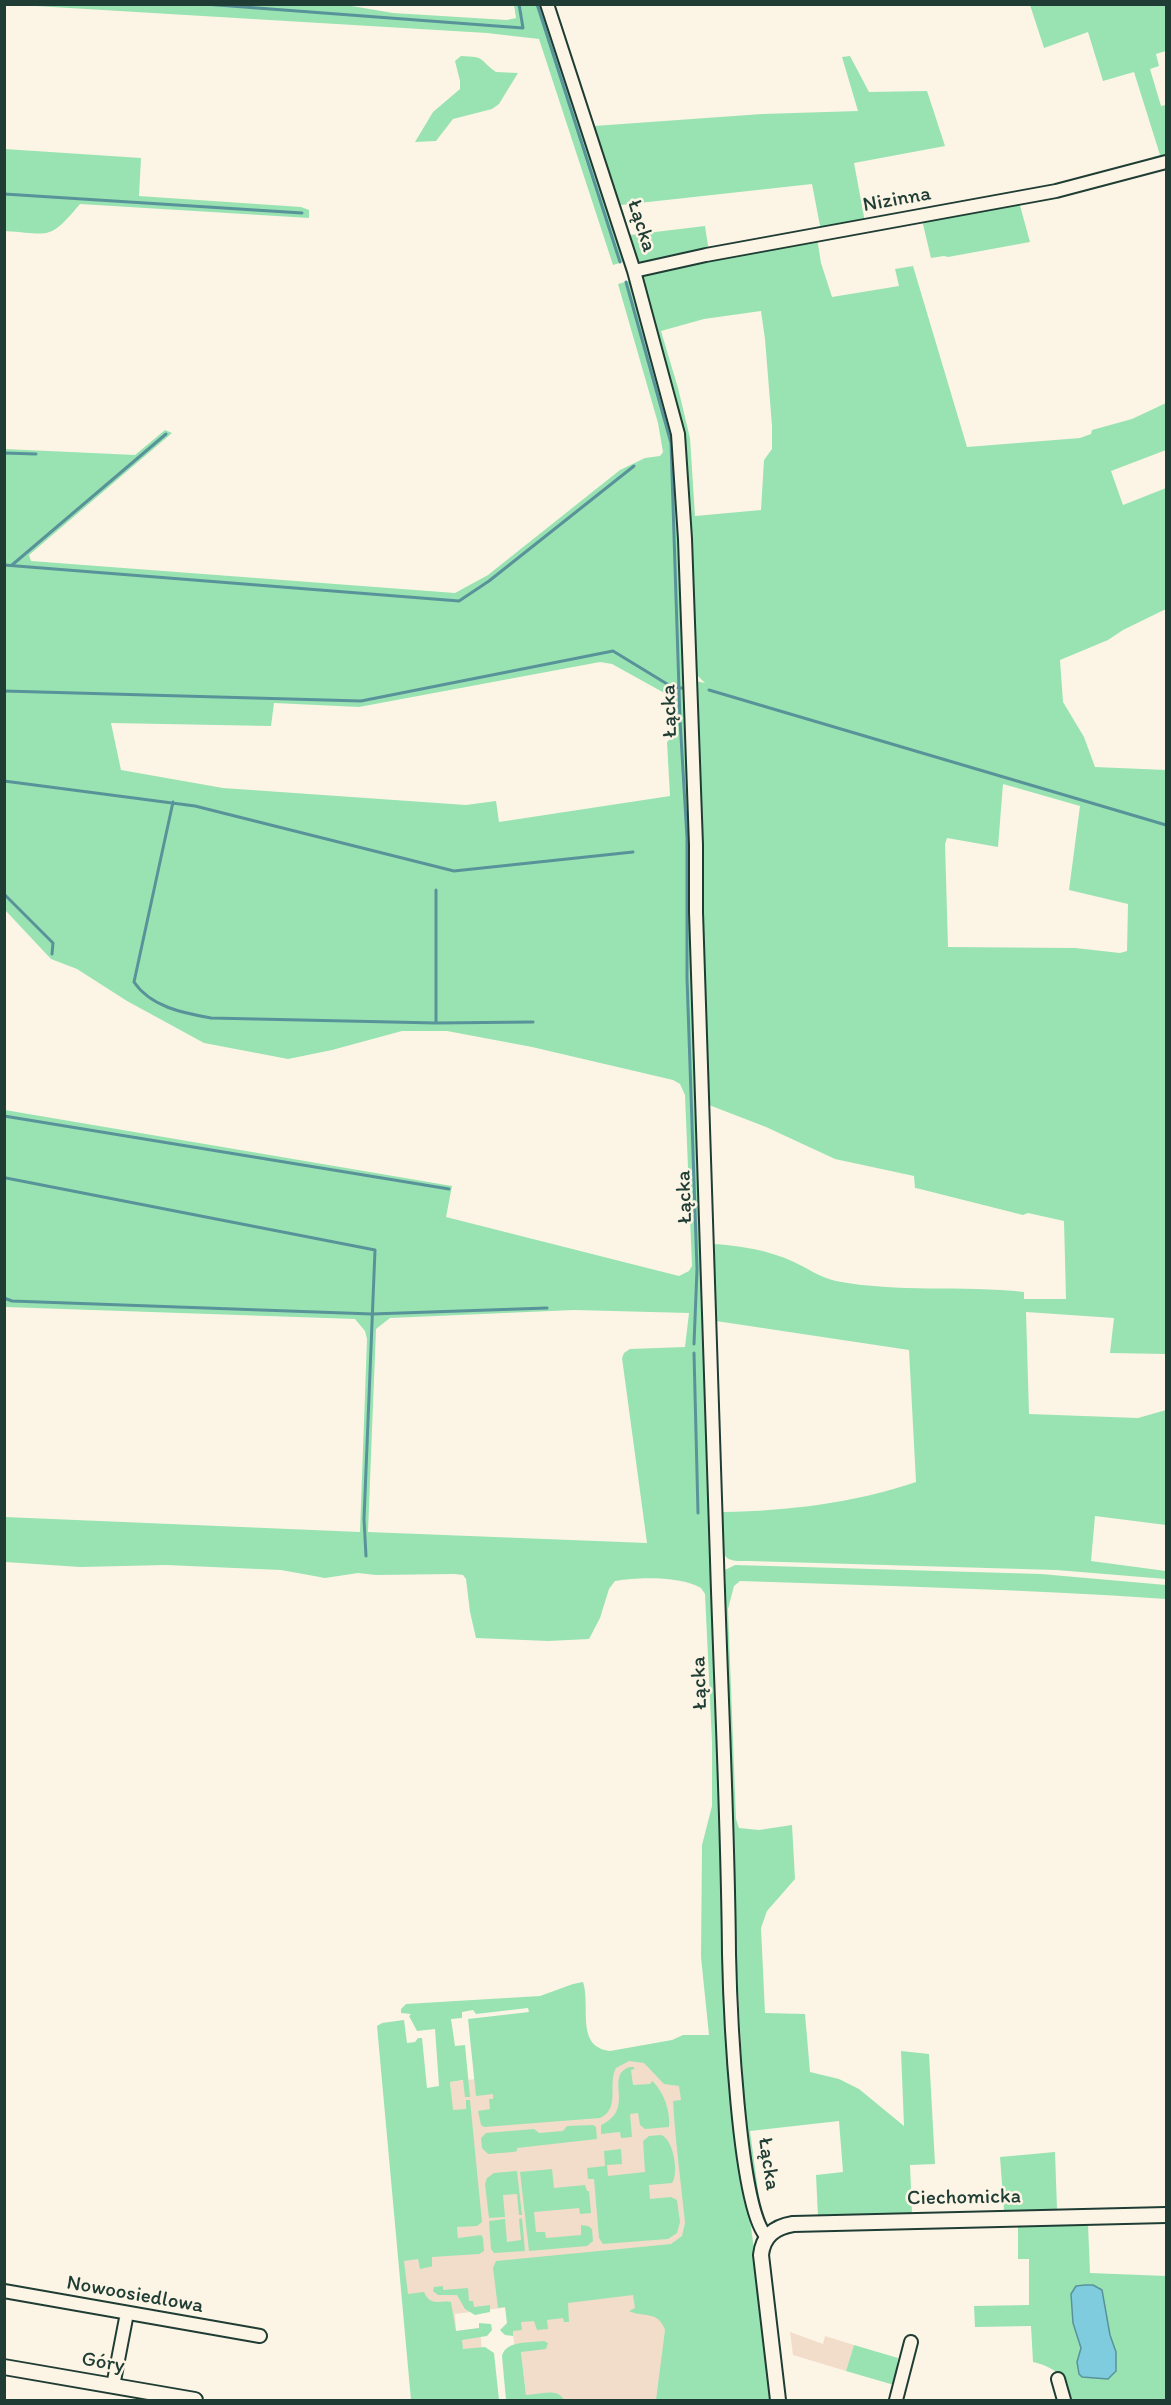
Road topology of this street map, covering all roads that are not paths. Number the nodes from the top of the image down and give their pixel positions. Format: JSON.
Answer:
{"nodes":[{"id":1,"x":547,"y":4,"type":"edge"},
{"id":2,"x":1167,"y":162,"type":"edge"},
{"id":3,"x":634,"y":271,"type":"junction"},
{"id":4,"x":1167,"y":2215,"type":"edge"},
{"id":5,"x":767,"y":2236,"type":"junction"},
{"id":6,"x":4,"y":2291,"type":"edge"},
{"id":7,"x":127,"y":2313,"type":"junction"},
{"id":8,"x":260,"y":2336,"type":"dead end"},
{"id":9,"x":911,"y":2342,"type":"dead end"},
{"id":10,"x":4,"y":2367,"type":"edge"},
{"id":11,"x":1058,"y":2379,"type":"dead end"},
{"id":12,"x":113,"y":2386,"type":"junction"},
{"id":13,"x":195,"y":2400,"type":"edge"},
{"id":14,"x":778,"y":2400,"type":"edge"},
{"id":15,"x":896,"y":2400,"type":"edge"},
{"id":16,"x":1064,"y":2400,"type":"edge"}],
"edges":[{"from":1,"to":3,"type":"street","name":"Łącka"},
{"from":2,"to":3,"type":"street","name":"Nizinna"},
{"from":3,"to":5,"type":"street","name":"Łącka"},
{"from":4,"to":5,"type":"street","name":"Ciechomicka"},
{"from":5,"to":14,"type":"street"},
{"from":6,"to":7,"type":"street","name":"Nowoosiedlowa"},
{"from":7,"to":8,"type":"street","name":"Nowoosiedlowa"},
{"from":7,"to":12,"type":"street"},
{"from":9,"to":15,"type":"street"},
{"from":10,"to":12,"type":"street","name":"Góry"},
{"from":11,"to":16,"type":"street"},
{"from":12,"to":13,"type":"street","name":"Góry"}]}
